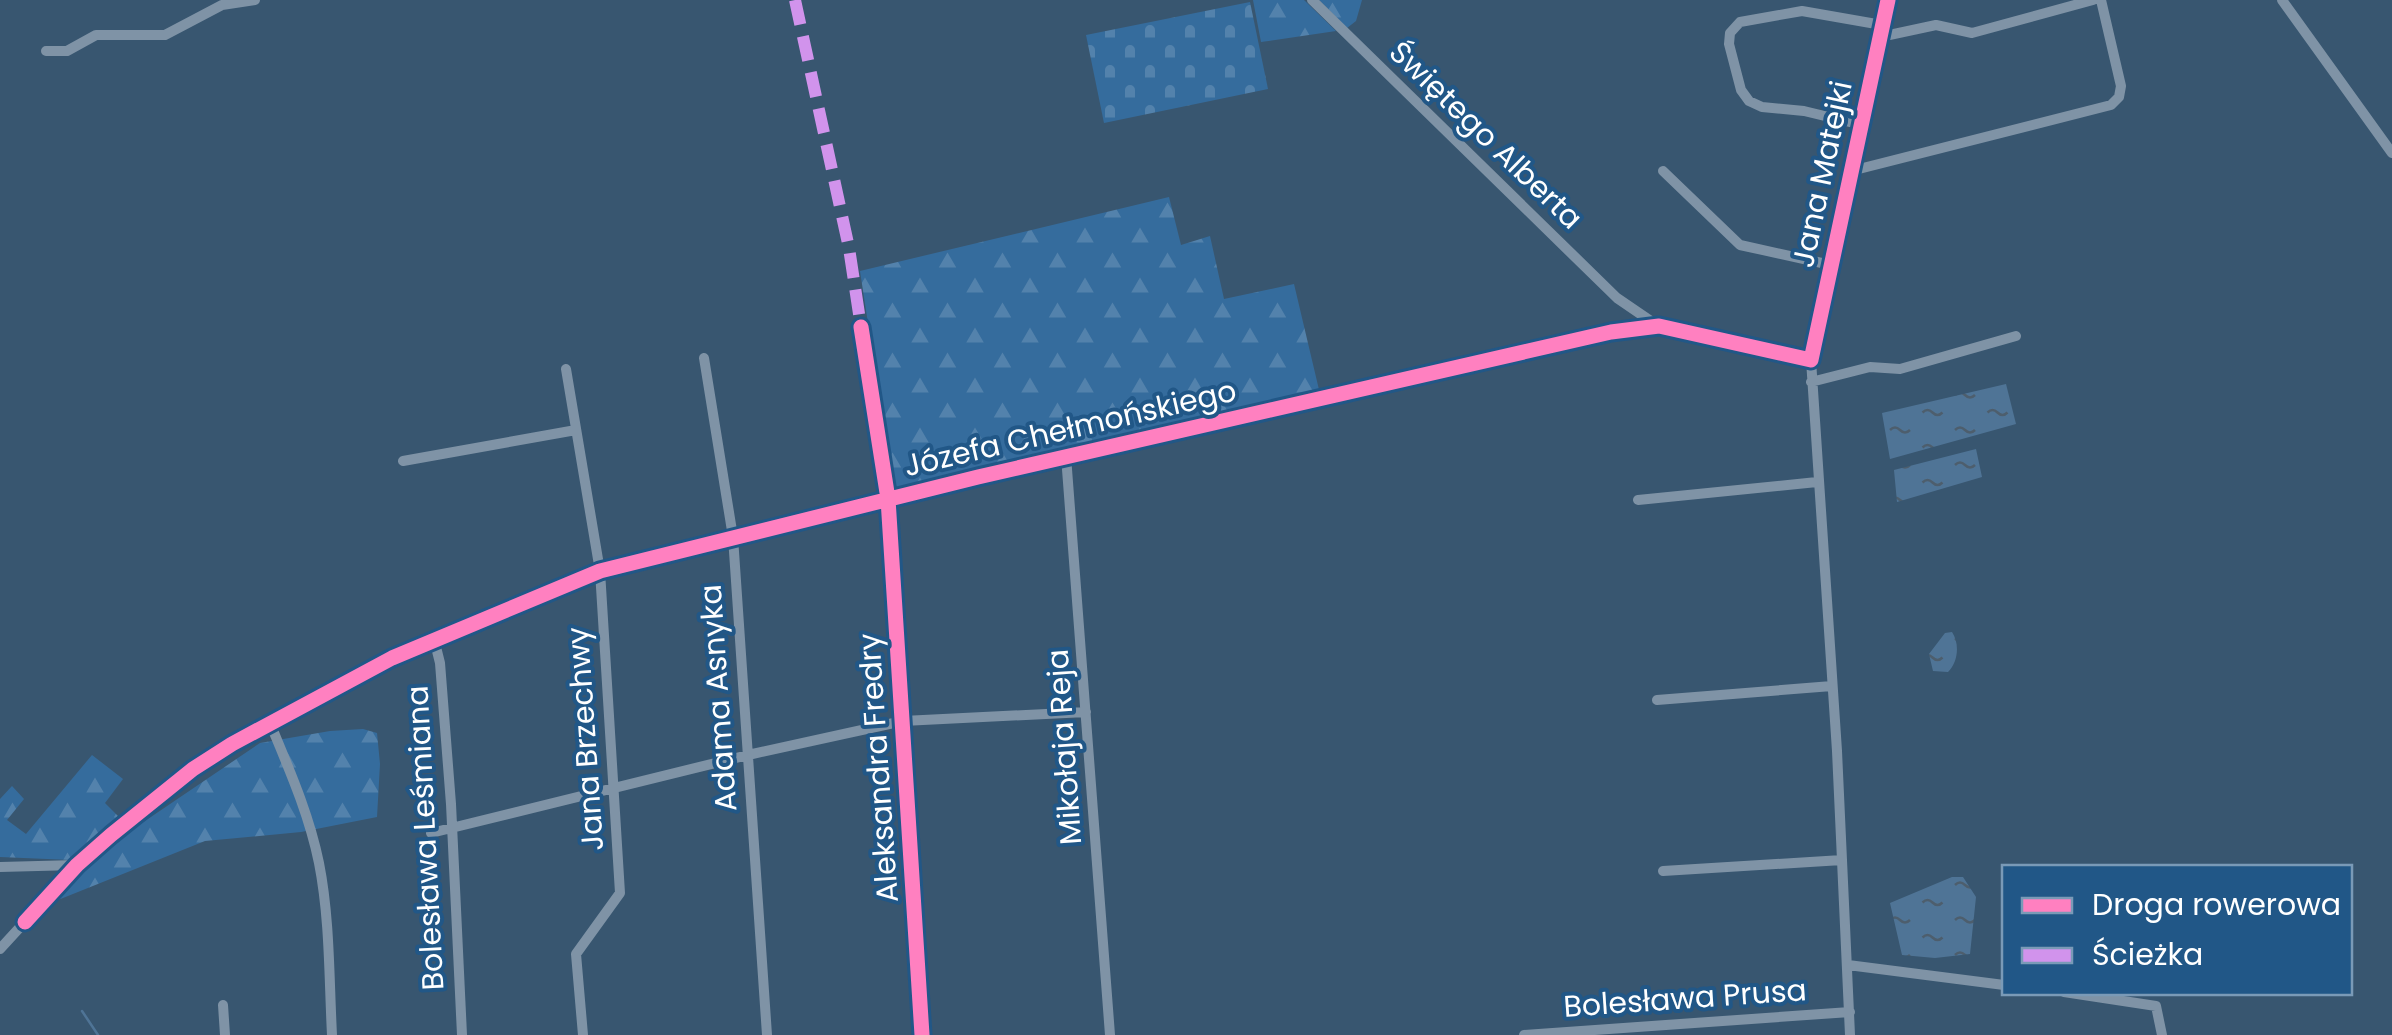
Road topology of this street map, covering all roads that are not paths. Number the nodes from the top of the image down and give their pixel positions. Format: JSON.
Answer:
{"nodes":[{"id":1,"x":255,"y":0,"type":"edge"},
{"id":2,"x":1312,"y":0,"type":"edge"},
{"id":3,"x":1888,"y":0,"type":"edge"},
{"id":4,"x":2092,"y":0,"type":"edge"},
{"id":5,"x":2102,"y":0,"type":"edge"},
{"id":6,"x":2282,"y":0,"type":"edge"},
{"id":7,"x":1881,"y":31,"type":"junction"},
{"id":8,"x":46,"y":52,"type":"dead end"},
{"id":9,"x":1862,"y":125,"type":"junction"},
{"id":10,"x":2392,"y":153,"type":"edge"},
{"id":11,"x":1663,"y":171,"type":"dead end"},
{"id":12,"x":1852,"y":172,"type":"junction"},
{"id":13,"x":1832,"y":265,"type":"junction"},
{"id":14,"x":1625,"y":305,"type":"junction"},
{"id":15,"x":1659,"y":326,"type":"junction"},
{"id":16,"x":861,"y":327,"type":"dead end"},
{"id":17,"x":1618,"y":331,"type":"junction"},
{"id":18,"x":2016,"y":336,"type":"dead end"},
{"id":19,"x":704,"y":358,"type":"dead end"},
{"id":20,"x":1810,"y":360,"type":"junction"},
{"id":21,"x":566,"y":368,"type":"dead end"},
{"id":22,"x":1811,"y":382,"type":"junction"},
{"id":23,"x":576,"y":430,"type":"junction"},
{"id":24,"x":1066,"y":456,"type":"junction"},
{"id":25,"x":403,"y":461,"type":"dead end"},
{"id":26,"x":1817,"y":482,"type":"junction"},
{"id":27,"x":888,"y":499,"type":"junction"},
{"id":28,"x":1638,"y":500,"type":"dead end"},
{"id":29,"x":732,"y":538,"type":"junction"},
{"id":30,"x":600,"y":571,"type":"junction"},
{"id":31,"x":434,"y":639,"type":"junction"},
{"id":32,"x":1832,"y":686,"type":"junction"},
{"id":33,"x":1657,"y":700,"type":"dead end"},
{"id":34,"x":1086,"y":712,"type":"junction"},
{"id":35,"x":903,"y":721,"type":"junction"},
{"id":36,"x":270,"y":723,"type":"junction"},
{"id":37,"x":748,"y":755,"type":"junction"},
{"id":38,"x":613,"y":788,"type":"junction"},
{"id":39,"x":450,"y":828,"type":"junction"},
{"id":40,"x":431,"y":833,"type":"dead end"},
{"id":41,"x":1842,"y":860,"type":"junction"},
{"id":42,"x":78,"y":865,"type":"junction"},
{"id":43,"x":0,"y":866,"type":"edge"},
{"id":44,"x":1663,"y":871,"type":"dead end"},
{"id":45,"x":0,"y":949,"type":"edge"},
{"id":46,"x":1848,"y":965,"type":"junction"},
{"id":47,"x":2002,"y":984,"type":"edge"},
{"id":48,"x":2084,"y":995,"type":"edge"},
{"id":49,"x":224,"y":1005,"type":"dead end"},
{"id":50,"x":1850,"y":1012,"type":"junction"},
{"id":51,"x":1692,"y":1029,"type":"edge"},
{"id":52,"x":225,"y":1035,"type":"edge"},
{"id":53,"x":332,"y":1035,"type":"edge"},
{"id":54,"x":462,"y":1035,"type":"edge"},
{"id":55,"x":582,"y":1035,"type":"edge"},
{"id":56,"x":767,"y":1035,"type":"edge"},
{"id":57,"x":922,"y":1035,"type":"edge"},
{"id":58,"x":1110,"y":1035,"type":"edge"},
{"id":59,"x":1524,"y":1035,"type":"edge"},
{"id":60,"x":1850,"y":1035,"type":"edge"},
{"id":61,"x":2162,"y":1035,"type":"edge"}],
"edges":[{"from":1,"to":8,"type":"street"},
{"from":2,"to":14,"type":"street","name":"Świętego Alberta"},
{"from":3,"to":7,"type":"street","name":"Jana Matejki"},
{"from":4,"to":7,"type":"street"},
{"from":5,"to":12,"type":"street"},
{"from":6,"to":10,"type":"street"},
{"from":7,"to":9,"type":"street","name":"Jana Matejki"},
{"from":7,"to":9,"type":"street"},
{"from":9,"to":12,"type":"street","name":"Jana Matejki"},
{"from":11,"to":13,"type":"street"},
{"from":12,"to":13,"type":"street","name":"Jana Matejki"},
{"from":13,"to":20,"type":"street","name":"Jana Matejki"},
{"from":14,"to":15,"type":"street","name":"Świętego Alberta"},
{"from":14,"to":17,"type":"street"},
{"from":15,"to":17,"type":"street","name":"Józefa Chełmońskiego"},
{"from":15,"to":20,"type":"street","name":"Józefa Chełmońskiego"},
{"from":16,"to":27,"type":"street","name":"Aleksandra Fredry"},
{"from":17,"to":24,"type":"street","name":"Józefa Chełmońskiego"},
{"from":18,"to":22,"type":"street"},
{"from":19,"to":29,"type":"street","name":"Adama Asnyka"},
{"from":20,"to":22,"type":"street","name":"Jana Matejki"},
{"from":21,"to":23,"type":"street","name":"Jana Brzechwy"},
{"from":22,"to":26,"type":"street","name":"Jana Matejki"},
{"from":23,"to":25,"type":"street"},
{"from":23,"to":30,"type":"street","name":"Jana Brzechwy"},
{"from":24,"to":27,"type":"street","name":"Józefa Chełmońskiego"},
{"from":24,"to":34,"type":"street","name":"Mikołaja Reja"},
{"from":26,"to":28,"type":"street"},
{"from":26,"to":32,"type":"street","name":"Jana Matejki"},
{"from":27,"to":29,"type":"street","name":"Józefa Chełmońskiego"},
{"from":27,"to":35,"type":"street","name":"Aleksandra Fredry"},
{"from":29,"to":30,"type":"street","name":"Józefa Chełmońskiego"},
{"from":29,"to":37,"type":"street","name":"Adama Asnyka"},
{"from":30,"to":31,"type":"street","name":"Józefa Chełmońskiego"},
{"from":30,"to":38,"type":"street","name":"Jana Brzechwy"},
{"from":31,"to":36,"type":"street","name":"Józefa Chełmońskiego"},
{"from":31,"to":39,"type":"street","name":"Bolesława Leśmiana"},
{"from":32,"to":33,"type":"street"},
{"from":32,"to":41,"type":"street","name":"Jana Matejki"},
{"from":34,"to":35,"type":"street"},
{"from":34,"to":58,"type":"street","name":"Mikołaja Reja"},
{"from":35,"to":37,"type":"street"},
{"from":35,"to":57,"type":"street","name":"Aleksandra Fredry"},
{"from":36,"to":42,"type":"street","name":"Józefa Chełmońskiego"},
{"from":36,"to":53,"type":"street"},
{"from":37,"to":38,"type":"street"},
{"from":37,"to":56,"type":"street","name":"Adama Asnyka"},
{"from":38,"to":39,"type":"street"},
{"from":38,"to":55,"type":"street","name":"Jana Brzechwy"},
{"from":39,"to":40,"type":"street"},
{"from":39,"to":54,"type":"street","name":"Bolesława Leśmiana"},
{"from":41,"to":44,"type":"street"},
{"from":41,"to":46,"type":"street","name":"Jana Matejki"},
{"from":42,"to":43,"type":"street"},
{"from":42,"to":45,"type":"street","name":"Józefa Chełmońskiego"},
{"from":46,"to":47,"type":"street"},
{"from":46,"to":50,"type":"street","name":"Jana Matejki"},
{"from":48,"to":61,"type":"street"},
{"from":49,"to":52,"type":"street"},
{"from":50,"to":51,"type":"street","name":"Bolesława Prusa"},
{"from":50,"to":60,"type":"street","name":"Jana Matejki"},
{"from":51,"to":59,"type":"street","name":"Bolesława Prusa"}]}
